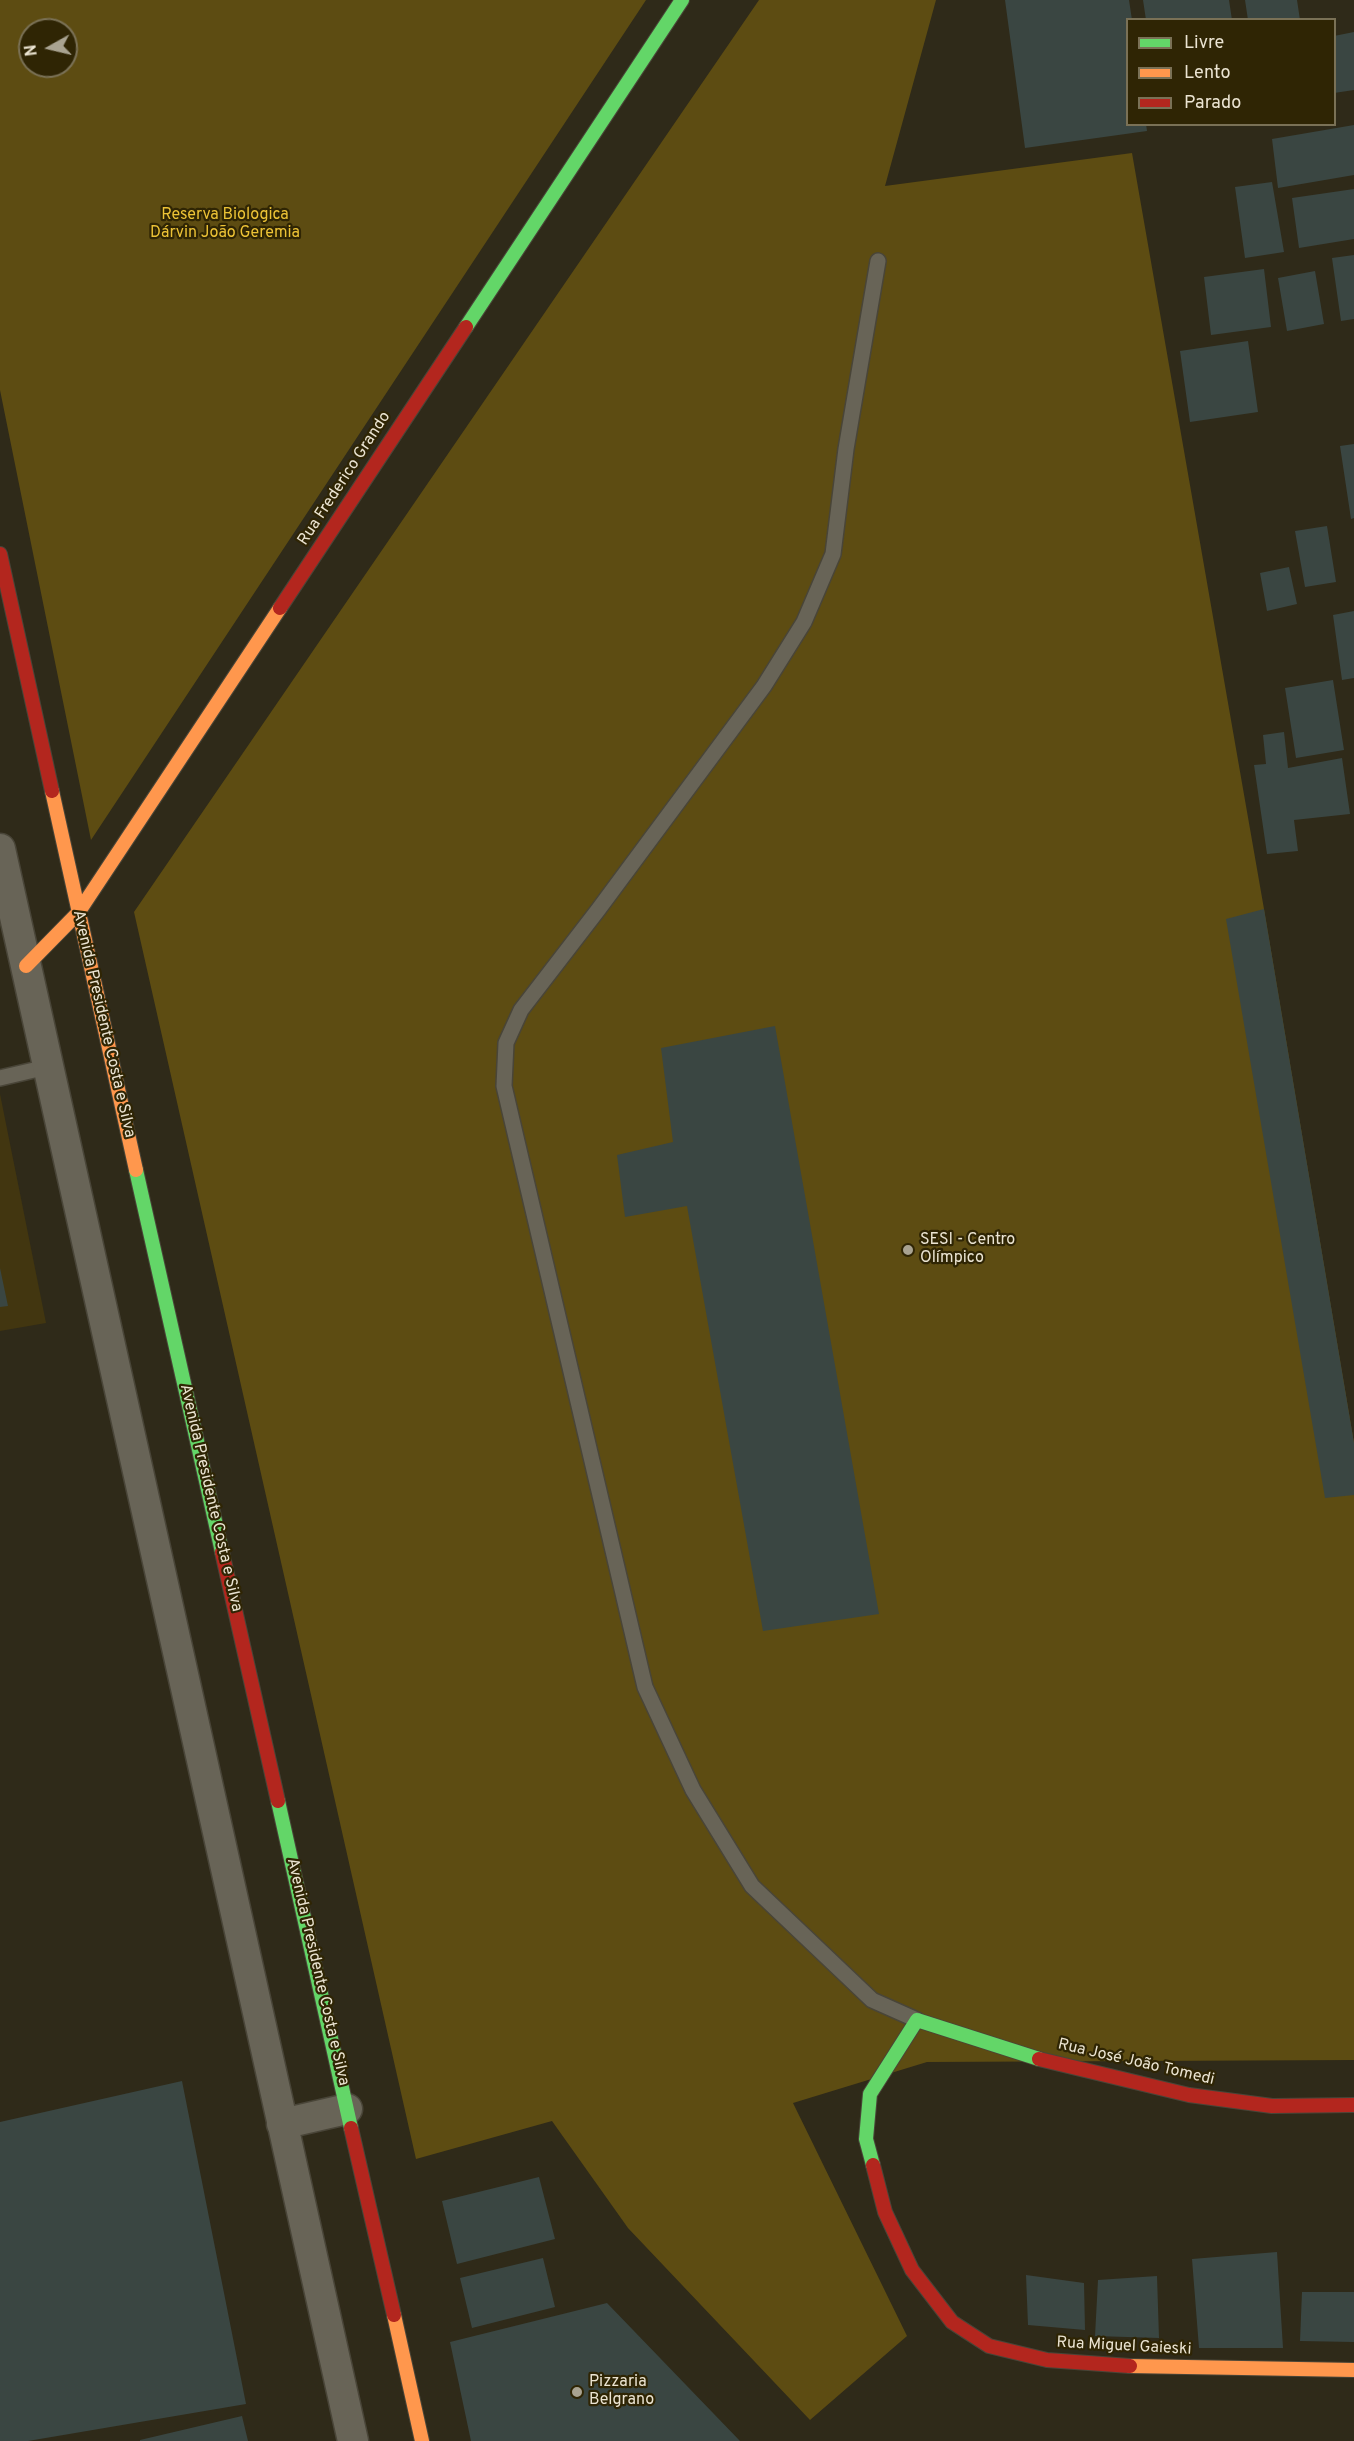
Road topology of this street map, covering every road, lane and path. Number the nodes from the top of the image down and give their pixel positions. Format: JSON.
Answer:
{"nodes":[{"id":1,"x":682,"y":0,"type":"edge"},
{"id":2,"x":878,"y":261,"type":"dead end"},
{"id":3,"x":0,"y":554,"type":"edge"},
{"id":4,"x":0,"y":849,"type":"edge"},
{"id":5,"x":78,"y":913,"type":"junction"},
{"id":6,"x":26,"y":966,"type":"junction"},
{"id":7,"x":48,"y":1067,"type":"junction"},
{"id":8,"x":0,"y":1078,"type":"edge"},
{"id":9,"x":917,"y":2020,"type":"junction"},
{"id":10,"x":1354,"y":2106,"type":"edge"},
{"id":11,"x":347,"y":2109,"type":"junction"},
{"id":12,"x":282,"y":2124,"type":"junction"},
{"id":13,"x":1354,"y":2370,"type":"edge"},
{"id":14,"x":353,"y":2441,"type":"edge"},
{"id":15,"x":422,"y":2441,"type":"edge"}],
"edges":[{"from":1,"to":5,"type":"street","name":"Rua Frederico Grando"},
{"from":2,"to":9,"type":"lane"},
{"from":3,"to":5,"type":"street","name":"Avenida Presidente Costa e Silva"},
{"from":4,"to":6,"type":"street"},
{"from":5,"to":6,"type":"street","name":"Rua Frederico Grando"},
{"from":5,"to":11,"type":"street","name":"Avenida Presidente Costa e Silva"},
{"from":6,"to":7,"type":"street"},
{"from":7,"to":8,"type":"lane"},
{"from":7,"to":12,"type":"street"},
{"from":9,"to":10,"type":"street","name":"Rua José João Tomedi"},
{"from":9,"to":13,"type":"street","name":"Rua Miguel Gaieski"},
{"from":11,"to":12,"type":"street"},
{"from":11,"to":15,"type":"street","name":"Avenida Presidente Costa e Silva"},
{"from":12,"to":14,"type":"street"}]}
